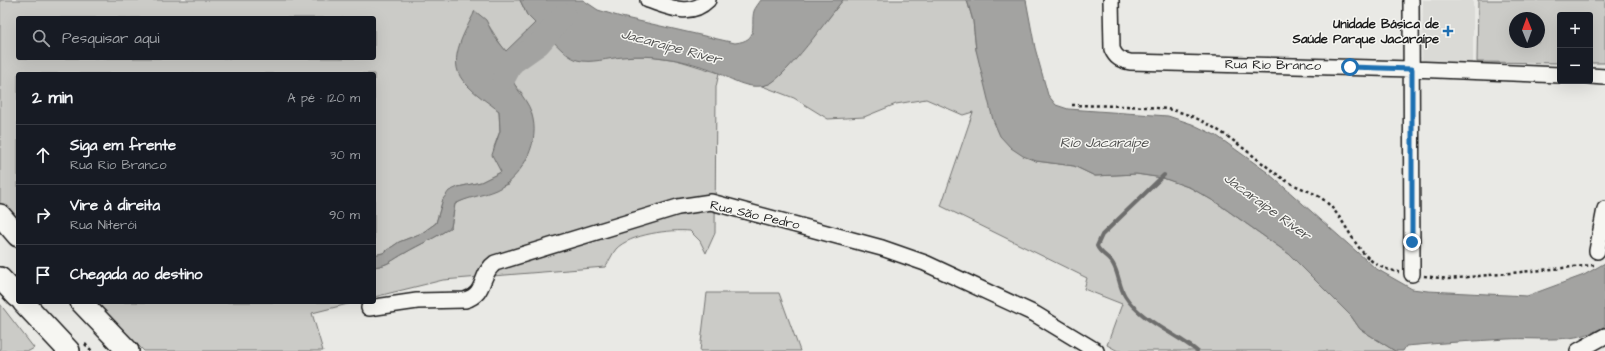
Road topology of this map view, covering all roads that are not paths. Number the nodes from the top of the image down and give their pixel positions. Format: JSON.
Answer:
{"nodes":[{"id":1,"x":648,"y":0,"type":"edge"},
{"id":2,"x":1111,"y":0,"type":"edge"},
{"id":3,"x":1411,"y":0,"type":"edge"},
{"id":4,"x":708,"y":1,"type":"edge"},
{"id":5,"x":1412,"y":69,"type":"junction"},
{"id":6,"x":1557,"y":75,"type":"edge"},
{"id":7,"x":1593,"y":76,"type":"edge"},
{"id":8,"x":1605,"y":77,"type":"edge"},
{"id":9,"x":1605,"y":209,"type":"edge"},
{"id":10,"x":0,"y":215,"type":"edge"},
{"id":11,"x":16,"y":234,"type":"edge"},
{"id":12,"x":1597,"y":258,"type":"road end"},
{"id":13,"x":1412,"y":274,"type":"road end"},
{"id":14,"x":0,"y":278,"type":"edge"},
{"id":15,"x":16,"y":295,"type":"edge"},
{"id":16,"x":25,"y":304,"type":"edge"},
{"id":17,"x":83,"y":304,"type":"edge"},
{"id":18,"x":369,"y":308,"type":"dead end"},
{"id":19,"x":1605,"y":336,"type":"edge"},
{"id":20,"x":69,"y":351,"type":"edge"},
{"id":21,"x":128,"y":351,"type":"edge"},
{"id":22,"x":1096,"y":351,"type":"edge"},
{"id":23,"x":1578,"y":351,"type":"edge"}],
"edges":[{"from":1,"to":4,"type":"street"},
{"from":2,"to":5,"type":"street","name":"Rua Rio Branco"},
{"from":3,"to":5,"type":"street"},
{"from":5,"to":6,"type":"street","name":"Rua Rio Branco"},
{"from":5,"to":13,"type":"street"},
{"from":7,"to":8,"type":"street"},
{"from":9,"to":12,"type":"street"},
{"from":10,"to":11,"type":"main road"},
{"from":14,"to":15,"type":"main road"},
{"from":16,"to":20,"type":"main road"},
{"from":17,"to":21,"type":"main road"},
{"from":18,"to":22,"type":"street","name":"Rua São Pedro"},
{"from":19,"to":23,"type":"street"}]}
